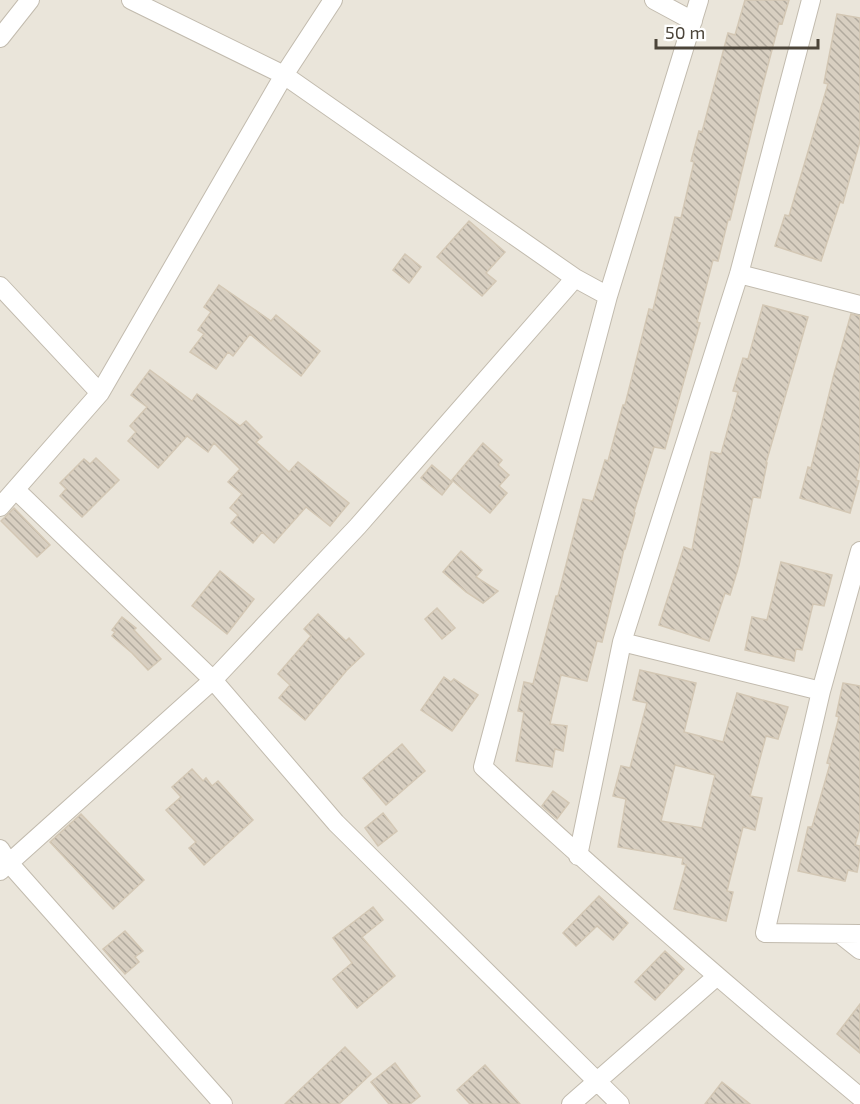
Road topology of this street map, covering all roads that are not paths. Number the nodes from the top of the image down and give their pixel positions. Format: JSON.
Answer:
{"nodes":[{"id":1,"x":30,"y":0,"type":"edge"},
{"id":2,"x":131,"y":0,"type":"edge"},
{"id":3,"x":333,"y":0,"type":"edge"},
{"id":4,"x":654,"y":0,"type":"edge"},
{"id":5,"x":699,"y":0,"type":"edge"},
{"id":6,"x":811,"y":0,"type":"edge"},
{"id":7,"x":693,"y":21,"type":"junction"},
{"id":8,"x":0,"y":38,"type":"edge"},
{"id":9,"x":284,"y":75,"type":"junction"},
{"id":10,"x":739,"y":274,"type":"junction"},
{"id":11,"x":575,"y":278,"type":"junction"},
{"id":12,"x":0,"y":286,"type":"edge"},
{"id":13,"x":608,"y":296,"type":"junction"},
{"id":14,"x":860,"y":305,"type":"edge"},
{"id":15,"x":100,"y":393,"type":"junction"},
{"id":16,"x":16,"y":490,"type":"junction"},
{"id":17,"x":0,"y":507,"type":"edge"},
{"id":18,"x":860,"y":550,"type":"edge"},
{"id":19,"x":622,"y":642,"type":"junction"},
{"id":20,"x":213,"y":680,"type":"junction"},
{"id":21,"x":821,"y":691,"type":"junction"},
{"id":22,"x":578,"y":856,"type":"junction"},
{"id":23,"x":3,"y":861,"type":"edge"},
{"id":24,"x":841,"y":934,"type":"junction"},
{"id":25,"x":860,"y":934,"type":"edge"},
{"id":26,"x":860,"y":951,"type":"edge"},
{"id":27,"x":716,"y":977,"type":"junction"},
{"id":28,"x":597,"y":1080,"type":"junction"},
{"id":29,"x":860,"y":1097,"type":"edge"},
{"id":30,"x":223,"y":1104,"type":"edge"},
{"id":31,"x":571,"y":1104,"type":"edge"},
{"id":32,"x":620,"y":1104,"type":"edge"}],
"edges":[{"from":1,"to":8,"type":"street"},
{"from":2,"to":9,"type":"street"},
{"from":3,"to":9,"type":"street"},
{"from":4,"to":7,"type":"street"},
{"from":5,"to":7,"type":"street"},
{"from":6,"to":10,"type":"street"},
{"from":7,"to":13,"type":"street"},
{"from":9,"to":11,"type":"street"},
{"from":9,"to":15,"type":"street"},
{"from":10,"to":14,"type":"street"},
{"from":10,"to":19,"type":"street"},
{"from":11,"to":13,"type":"street"},
{"from":11,"to":20,"type":"street"},
{"from":12,"to":15,"type":"street"},
{"from":13,"to":22,"type":"street"},
{"from":15,"to":16,"type":"street"},
{"from":16,"to":17,"type":"street"},
{"from":16,"to":20,"type":"street"},
{"from":18,"to":21,"type":"street"},
{"from":19,"to":21,"type":"street"},
{"from":19,"to":22,"type":"street"},
{"from":20,"to":23,"type":"street"},
{"from":20,"to":28,"type":"street"},
{"from":21,"to":24,"type":"street"},
{"from":22,"to":27,"type":"street"},
{"from":23,"to":30,"type":"street"},
{"from":24,"to":25,"type":"street"},
{"from":24,"to":26,"type":"street"},
{"from":27,"to":28,"type":"street"},
{"from":27,"to":29,"type":"street"},
{"from":28,"to":31,"type":"street"},
{"from":28,"to":32,"type":"street"}]}
